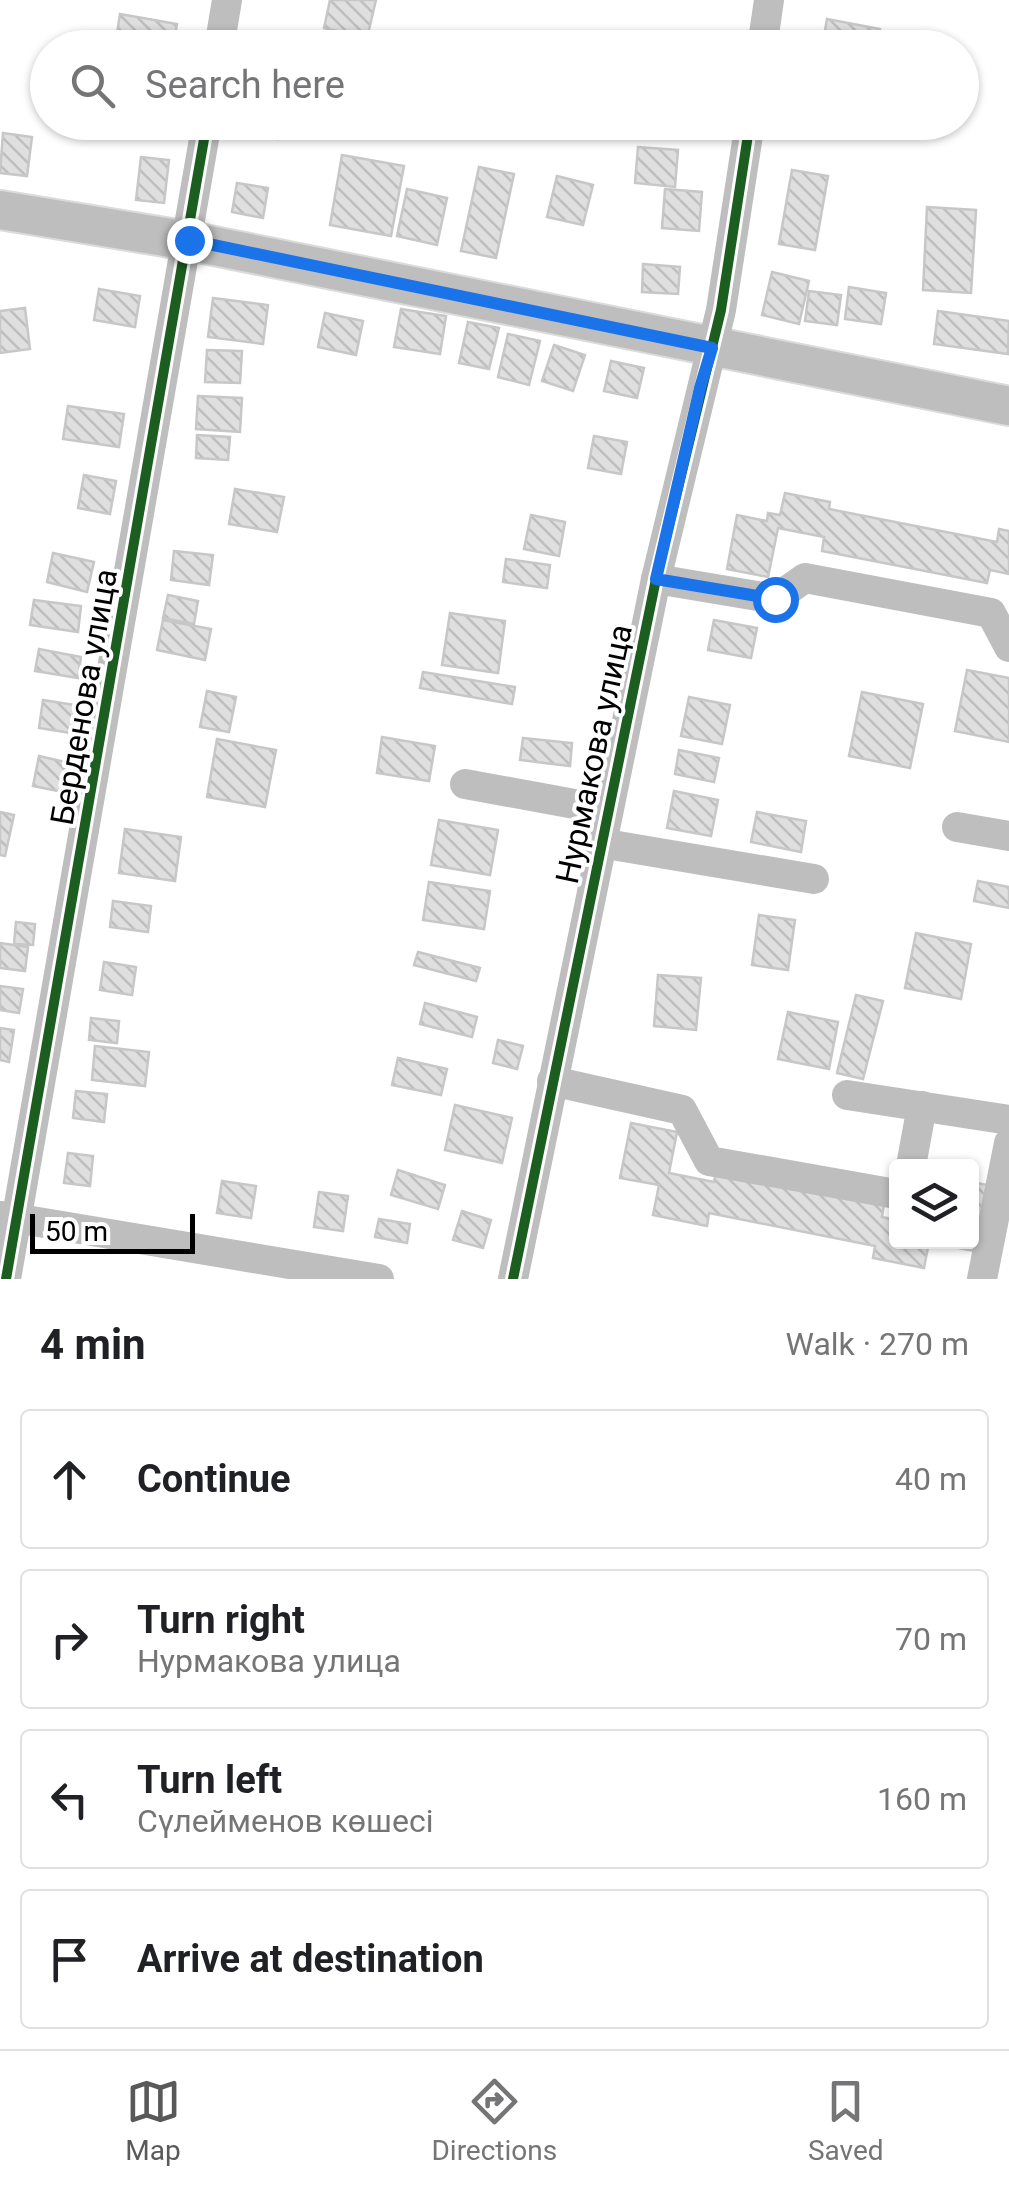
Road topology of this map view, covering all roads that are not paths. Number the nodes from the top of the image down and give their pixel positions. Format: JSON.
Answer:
{"nodes":[{"id":1,"x":227,"y":0,"type":"edge"},
{"id":2,"x":769,"y":0,"type":"edge"},
{"id":3,"x":222,"y":30,"type":"edge"},
{"id":4,"x":765,"y":30,"type":"edge"},
{"id":5,"x":205,"y":140,"type":"edge"},
{"id":6,"x":747,"y":140,"type":"edge"},
{"id":7,"x":0,"y":210,"type":"edge"},
{"id":8,"x":189,"y":240,"type":"junction"},
{"id":9,"x":712,"y":348,"type":"junction"},
{"id":10,"x":1009,"y":406,"type":"edge"},
{"id":11,"x":656,"y":579,"type":"junction"},
{"id":12,"x":1009,"y":647,"type":"edge"},
{"id":13,"x":465,"y":784,"type":"dead end"},
{"id":14,"x":606,"y":810,"type":"junction"},
{"id":15,"x":957,"y":826,"type":"dead end"},
{"id":16,"x":1009,"y":836,"type":"edge"},
{"id":17,"x":600,"y":843,"type":"junction"},
{"id":18,"x":814,"y":878,"type":"dead end"},
{"id":19,"x":552,"y":1082,"type":"junction"},
{"id":20,"x":847,"y":1095,"type":"dead end"},
{"id":21,"x":922,"y":1106,"type":"junction"},
{"id":22,"x":1009,"y":1120,"type":"edge"},
{"id":23,"x":1009,"y":1143,"type":"edge"},
{"id":24,"x":912,"y":1159,"type":"edge"},
{"id":25,"x":889,"y":1193,"type":"edge"},
{"id":26,"x":9,"y":1217,"type":"edge"},
{"id":27,"x":1001,"y":1227,"type":"edge"},
{"id":28,"x":6,"y":1279,"type":"edge"},
{"id":29,"x":379,"y":1279,"type":"edge"},
{"id":30,"x":513,"y":1279,"type":"edge"},
{"id":31,"x":982,"y":1279,"type":"edge"}],
"edges":[{"from":1,"to":3,"type":"street"},
{"from":2,"to":4,"type":"street"},
{"from":5,"to":8,"type":"street","name":"Берденова улица"},
{"from":6,"to":9,"type":"street","name":"Нурмакова улица"},
{"from":7,"to":8,"type":"main road"},
{"from":8,"to":9,"type":"main road"},
{"from":8,"to":26,"type":"street","name":"Берденова улица"},
{"from":9,"to":10,"type":"main road"},
{"from":9,"to":11,"type":"street","name":"Нурмакова улица"},
{"from":11,"to":12,"type":"street"},
{"from":11,"to":14,"type":"street","name":"Нурмакова улица"},
{"from":13,"to":14,"type":"street"},
{"from":14,"to":17,"type":"street","name":"Нурмакова улица"},
{"from":15,"to":16,"type":"street"},
{"from":17,"to":18,"type":"street"},
{"from":17,"to":19,"type":"street","name":"Нурмакова улица"},
{"from":19,"to":25,"type":"street"},
{"from":19,"to":30,"type":"street","name":"Нурмакова улица"},
{"from":20,"to":21,"type":"street"},
{"from":21,"to":22,"type":"street"},
{"from":21,"to":24,"type":"street"},
{"from":23,"to":27,"type":"street"},
{"from":26,"to":28,"type":"street","name":"Берденова улица"},
{"from":26,"to":29,"type":"street"},
{"from":27,"to":31,"type":"street"}]}
